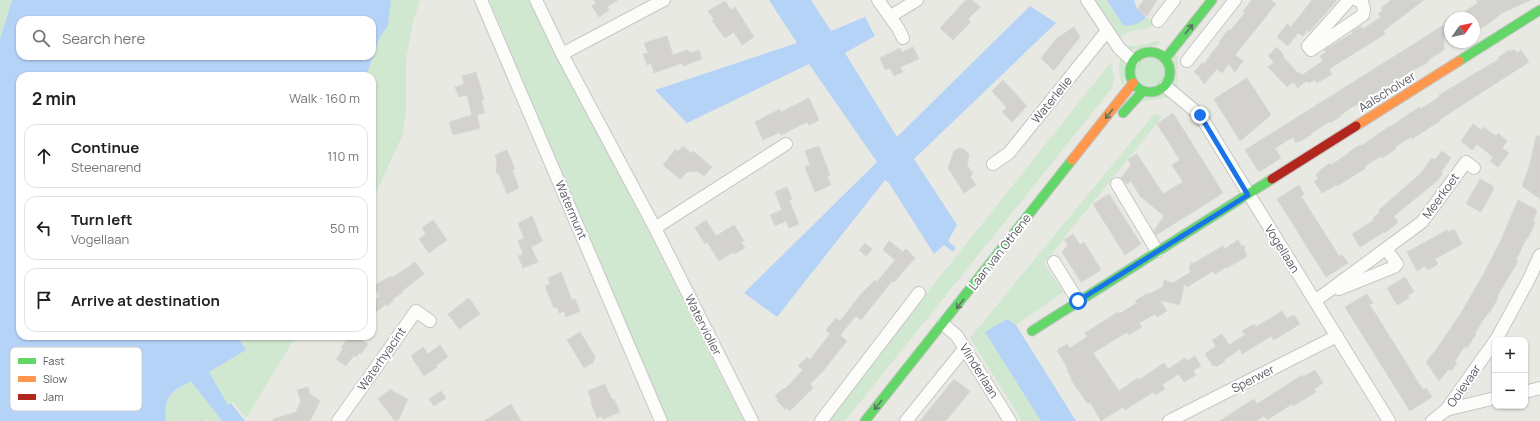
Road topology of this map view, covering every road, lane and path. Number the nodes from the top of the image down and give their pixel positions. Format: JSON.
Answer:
{"nodes":[{"id":1,"x":481,"y":0,"type":"edge"},
{"id":2,"x":536,"y":0,"type":"edge"},
{"id":3,"x":664,"y":0,"type":"edge"},
{"id":4,"x":878,"y":0,"type":"edge"},
{"id":5,"x":917,"y":0,"type":"edge"},
{"id":6,"x":1087,"y":0,"type":"edge"},
{"id":7,"x":1174,"y":0,"type":"edge"},
{"id":8,"x":1212,"y":0,"type":"edge"},
{"id":9,"x":1235,"y":0,"type":"edge"},
{"id":10,"x":1348,"y":0,"type":"edge"},
{"id":11,"x":1361,"y":1,"type":"edge"},
{"id":12,"x":1195,"y":6,"type":"dead end"},
{"id":13,"x":1540,"y":10,"type":"edge"},
{"id":14,"x":890,"y":16,"type":"junction"},
{"id":15,"x":1158,"y":20,"type":"dead end"},
{"id":16,"x":1107,"y":31,"type":"junction"},
{"id":17,"x":903,"y":38,"type":"dead end"},
{"id":18,"x":562,"y":54,"type":"junction"},
{"id":19,"x":1162,"y":56,"type":"junction"},
{"id":20,"x":1133,"y":61,"type":"junction"},
{"id":21,"x":1187,"y":61,"type":"dead end"},
{"id":22,"x":1133,"y":83,"type":"junction"},
{"id":23,"x":1165,"y":86,"type":"junction"},
{"id":24,"x":1143,"y":91,"type":"junction"},
{"id":25,"x":1117,"y":121,"type":"dead end"},
{"id":26,"x":786,"y":144,"type":"dead end"},
{"id":27,"x":993,"y":164,"type":"dead end"},
{"id":28,"x":1474,"y":168,"type":"dead end"},
{"id":29,"x":1117,"y":184,"type":"dead end"},
{"id":30,"x":1248,"y":195,"type":"junction"},
{"id":31,"x":654,"y":228,"type":"junction"},
{"id":32,"x":1386,"y":249,"type":"junction"},
{"id":33,"x":1156,"y":251,"type":"junction"},
{"id":34,"x":1540,"y":255,"type":"edge"},
{"id":35,"x":1054,"y":262,"type":"dead end"},
{"id":36,"x":1367,"y":263,"type":"junction"},
{"id":37,"x":1376,"y":275,"type":"junction"},
{"id":38,"x":919,"y":293,"type":"dead end"},
{"id":39,"x":1320,"y":298,"type":"junction"},
{"id":40,"x":1078,"y":301,"type":"junction"},
{"id":41,"x":430,"y":322,"type":"dead end"},
{"id":42,"x":949,"y":327,"type":"junction"},
{"id":43,"x":1032,"y":331,"type":"dead end"},
{"id":44,"x":1337,"y":336,"type":"junction"},
{"id":45,"x":1497,"y":337,"type":"edge"},
{"id":46,"x":1492,"y":344,"type":"edge"},
{"id":47,"x":964,"y":348,"type":"junction"},
{"id":48,"x":1540,"y":388,"type":"edge"},
{"id":49,"x":1528,"y":391,"type":"edge"},
{"id":50,"x":1492,"y":399,"type":"edge"},
{"id":51,"x":1446,"y":410,"type":"junction"},
{"id":52,"x":338,"y":421,"type":"edge"},
{"id":53,"x":660,"y":421,"type":"edge"},
{"id":54,"x":752,"y":421,"type":"edge"},
{"id":55,"x":821,"y":421,"type":"edge"},
{"id":56,"x":865,"y":421,"type":"edge"},
{"id":57,"x":906,"y":421,"type":"edge"},
{"id":58,"x":1010,"y":421,"type":"edge"},
{"id":59,"x":1169,"y":421,"type":"edge"},
{"id":60,"x":1389,"y":421,"type":"edge"},
{"id":61,"x":1432,"y":421,"type":"edge"}],
"edges":[{"from":1,"to":53,"type":"street","name":"Watermunt"},
{"from":2,"to":18,"type":"street","name":"Waterviolier"},
{"from":3,"to":18,"type":"street"},
{"from":4,"to":14,"type":"street"},
{"from":5,"to":14,"type":"street"},
{"from":6,"to":16,"type":"street"},
{"from":7,"to":15,"type":"street"},
{"from":19,"to":8,"type":"street","one_way":true},
{"from":9,"to":21,"type":"street"},
{"from":10,"to":11,"type":"street"},
{"from":12,"to":19,"type":"street"},
{"from":13,"to":30,"type":"street","name":"Aalscholver"},
{"from":14,"to":17,"type":"street"},
{"from":16,"to":20,"type":"street"},
{"from":16,"to":27,"type":"street","name":"Waterlelie"},
{"from":18,"to":31,"type":"street","name":"Waterviolier"},
{"from":19,"to":20,"type":"street"},
{"from":19,"to":23,"type":"street"},
{"from":20,"to":22,"type":"street"},
{"from":22,"to":24,"type":"street"},
{"from":22,"to":42,"type":"street","name":"Laan van Othene","one_way":true},
{"from":23,"to":24,"type":"street"},
{"from":23,"to":30,"type":"street","name":"Vogellaan"},
{"from":24,"to":25,"type":"street"},
{"from":26,"to":31,"type":"street"},
{"from":28,"to":32,"type":"street","name":"Meerkoet"},
{"from":29,"to":33,"type":"street"},
{"from":30,"to":33,"type":"street","name":"Aalscholver"},
{"from":30,"to":39,"type":"street","name":"Vogellaan"},
{"from":31,"to":54,"type":"street","name":"Waterviolier"},
{"from":32,"to":36,"type":"street","name":"Meerkoet"},
{"from":32,"to":37,"type":"street"},
{"from":33,"to":40,"type":"street","name":"Aalscholver"},
{"from":34,"to":45,"type":"street","name":"Ooievaar"},
{"from":35,"to":40,"type":"street"},
{"from":36,"to":37,"type":"street"},
{"from":36,"to":39,"type":"street","name":"Meerkoet"},
{"from":37,"to":39,"type":"street"},
{"from":38,"to":55,"type":"street"},
{"from":39,"to":44,"type":"street","name":"Vogellaan"},
{"from":40,"to":43,"type":"street","name":"Aalscholver"},
{"from":41,"to":52,"type":"street","name":"Waterhyacint"},
{"from":42,"to":47,"type":"street","name":"Vlinderlaan"},
{"from":42,"to":56,"type":"street","name":"Laan van Othene","one_way":true},
{"from":44,"to":59,"type":"street","name":"Sperwer"},
{"from":44,"to":60,"type":"street","name":"Vogellaan"},
{"from":46,"to":51,"type":"street","name":"Ooievaar"},
{"from":47,"to":57,"type":"street"},
{"from":47,"to":58,"type":"street","name":"Vlinderlaan"},
{"from":48,"to":49,"type":"street"},
{"from":50,"to":51,"type":"street"},
{"from":51,"to":61,"type":"street"}]}
